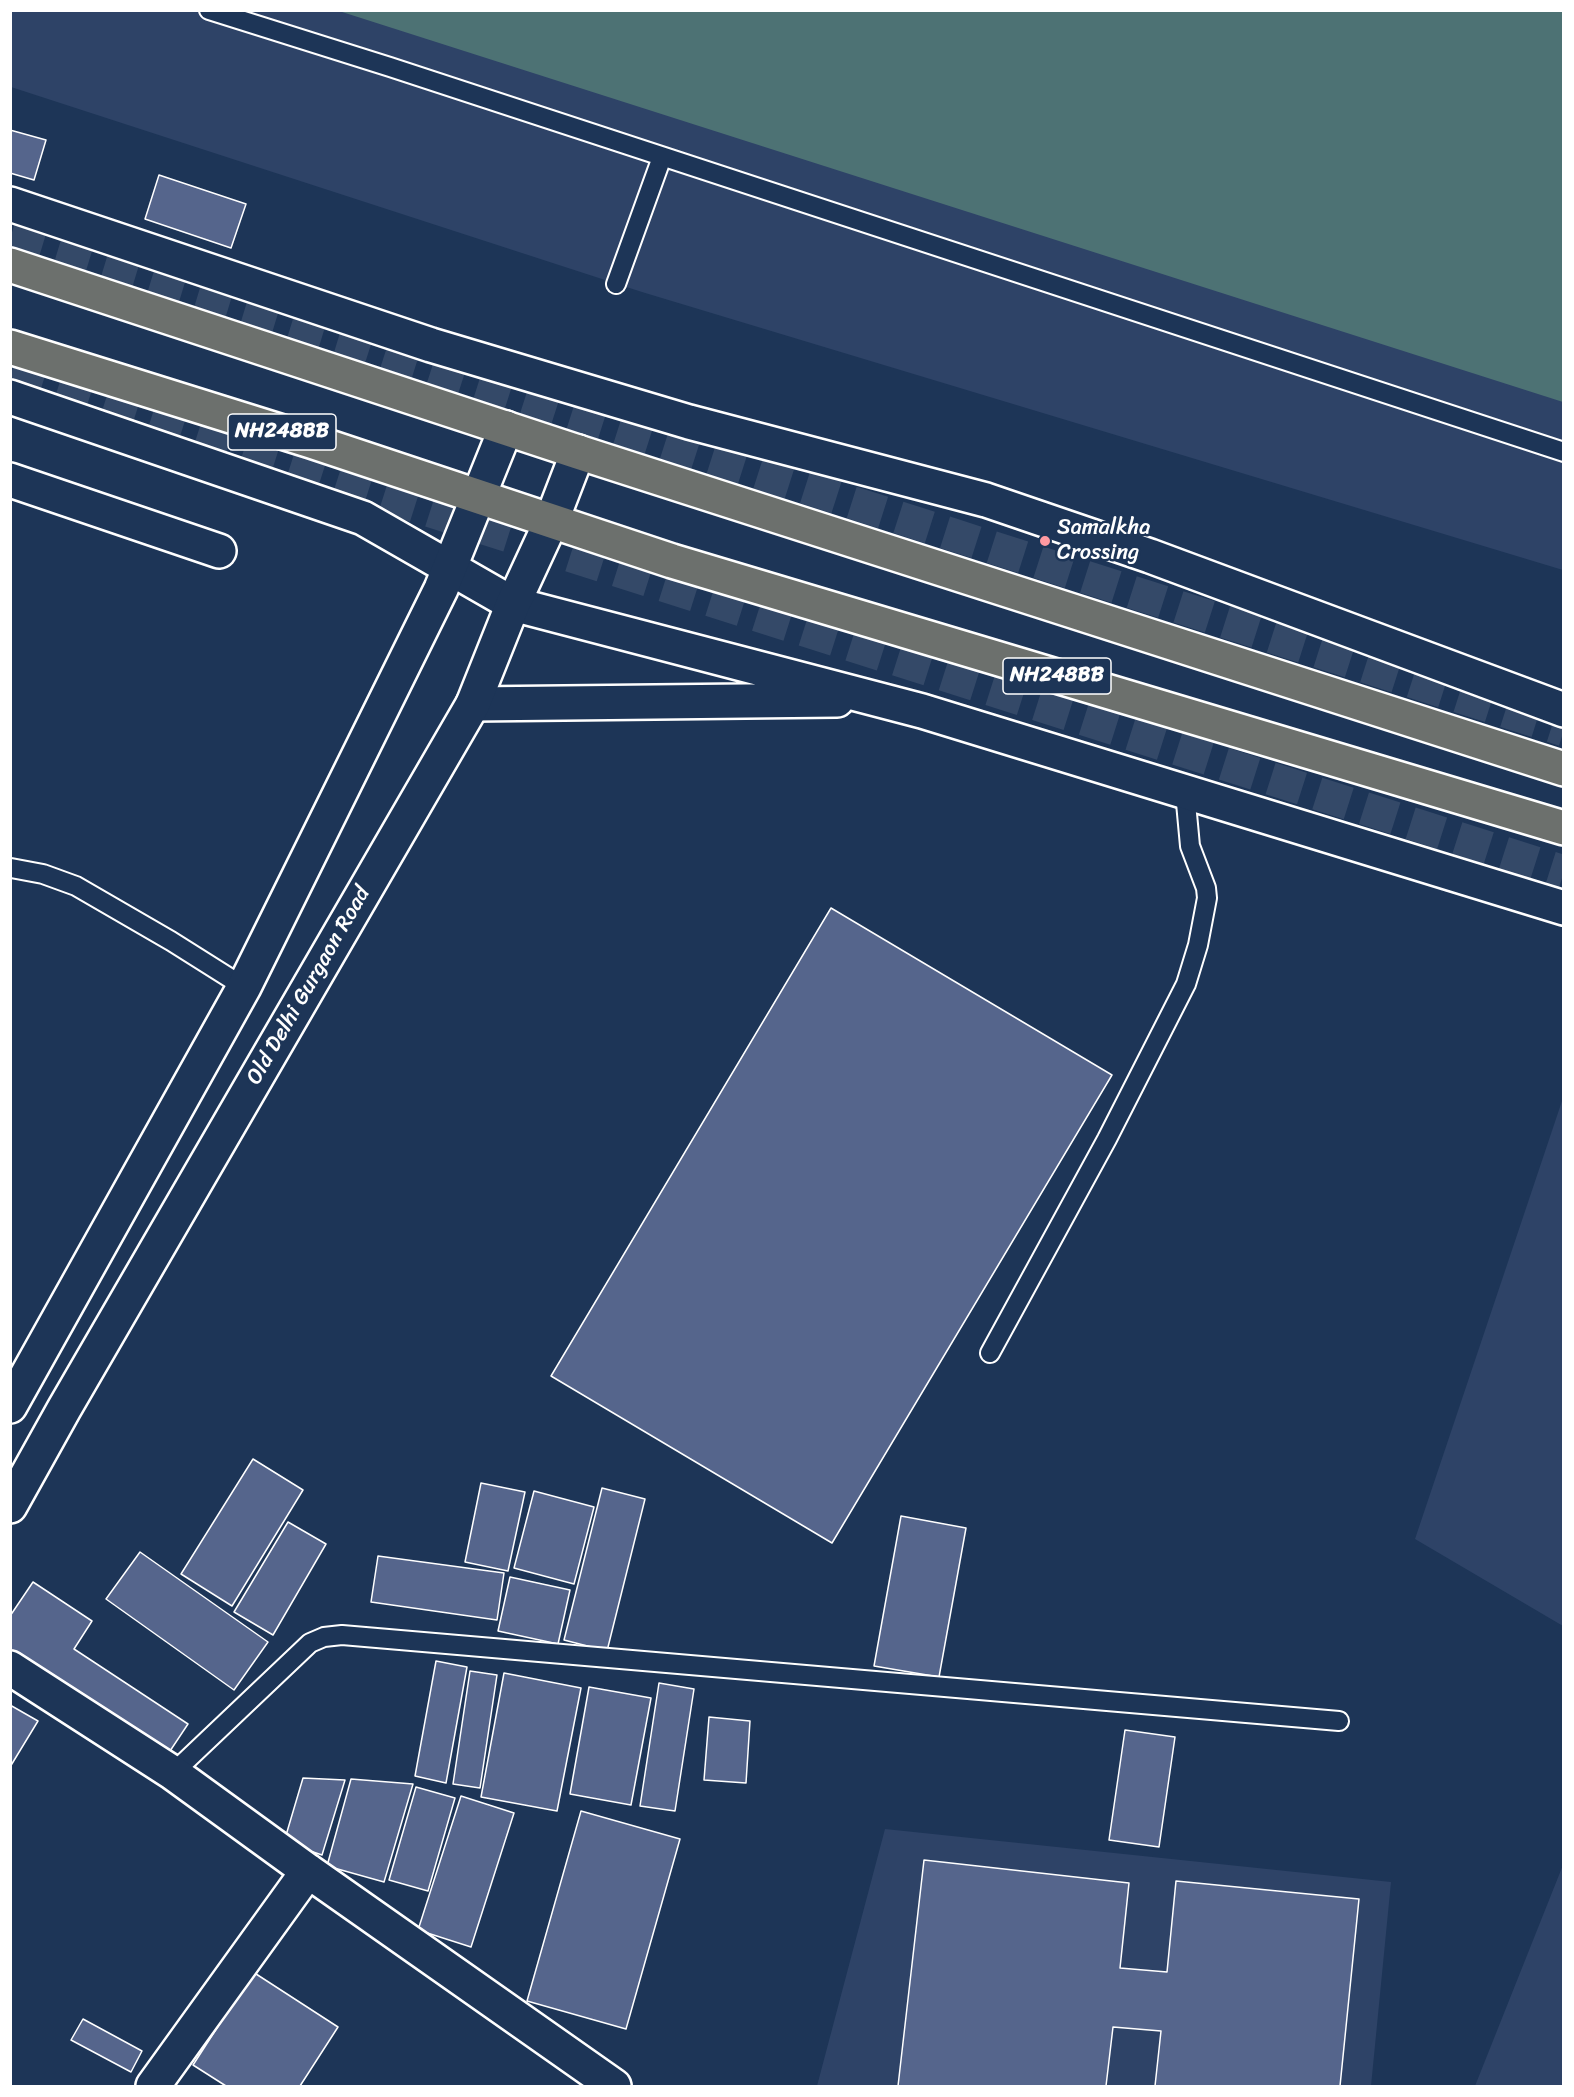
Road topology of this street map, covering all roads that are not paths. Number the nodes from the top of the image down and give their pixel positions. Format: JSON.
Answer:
{"nodes":[{"id":1,"x":209,"y":10,"type":"edge"},
{"id":2,"x":662,"y":157,"type":"junction"},
{"id":3,"x":10,"y":204,"type":"edge"},
{"id":4,"x":10,"y":265,"type":"edge"},
{"id":5,"x":616,"y":284,"type":"dead end"},
{"id":6,"x":10,"y":347,"type":"edge"},
{"id":7,"x":10,"y":398,"type":"edge"},
{"id":8,"x":506,"y":428,"type":"junction"},
{"id":9,"x":578,"y":452,"type":"junction"},
{"id":10,"x":1563,"y":452,"type":"edge"},
{"id":11,"x":10,"y":480,"type":"edge"},
{"id":12,"x":477,"y":496,"type":"junction"},
{"id":13,"x":551,"y":522,"type":"junction"},
{"id":14,"x":219,"y":551,"type":"dead end"},
{"id":15,"x":450,"y":567,"type":"junction"},
{"id":16,"x":513,"y":604,"type":"junction"},
{"id":17,"x":473,"y":704,"type":"junction"},
{"id":18,"x":1563,"y":710,"type":"edge"},
{"id":19,"x":922,"y":711,"type":"junction"},
{"id":20,"x":1563,"y":769,"type":"edge"},
{"id":21,"x":1185,"y":792,"type":"junction"},
{"id":22,"x":1563,"y":828,"type":"edge"},
{"id":23,"x":11,"y":868,"type":"edge"},
{"id":24,"x":1563,"y":908,"type":"edge"},
{"id":25,"x":244,"y":987,"type":"junction"},
{"id":26,"x":990,"y":1353,"type":"dead end"},
{"id":27,"x":10,"y":1406,"type":"edge"},
{"id":28,"x":10,"y":1506,"type":"edge"},
{"id":29,"x":10,"y":1668,"type":"edge"},
{"id":30,"x":1339,"y":1721,"type":"dead end"},
{"id":31,"x":173,"y":1773,"type":"junction"},
{"id":32,"x":308,"y":1871,"type":"junction"},
{"id":33,"x":162,"y":2084,"type":"edge"},
{"id":34,"x":614,"y":2086,"type":"edge"}],
"edges":[{"from":1,"to":2,"type":"lane"},
{"from":2,"to":5,"type":"lane"},
{"from":2,"to":10,"type":"lane"},
{"from":3,"to":18,"type":"street"},
{"from":4,"to":8,"type":"highway","number":"NH248BB"},
{"from":6,"to":12,"type":"highway","number":"NH248BB"},
{"from":7,"to":15,"type":"street"},
{"from":8,"to":9,"type":"highway","number":"NH248BB"},
{"from":8,"to":12,"type":"street"},
{"from":9,"to":13,"type":"street","name":"Old Delhi Gurgaon Road"},
{"from":9,"to":20,"type":"highway","number":"NH248BB"},
{"from":11,"to":14,"type":"street"},
{"from":12,"to":13,"type":"highway","number":"NH248BB"},
{"from":12,"to":15,"type":"street"},
{"from":13,"to":16,"type":"street","name":"Old Delhi Gurgaon Road"},
{"from":13,"to":22,"type":"highway","number":"NH248BB"},
{"from":15,"to":16,"type":"street"},
{"from":15,"to":25,"type":"street"},
{"from":16,"to":17,"type":"street","name":"Old Delhi Gurgaon Road"},
{"from":16,"to":19,"type":"street"},
{"from":17,"to":19,"type":"street"},
{"from":17,"to":28,"type":"street","name":"Old Delhi Gurgaon Road"},
{"from":19,"to":21,"type":"street"},
{"from":21,"to":24,"type":"street"},
{"from":21,"to":26,"type":"lane"},
{"from":23,"to":25,"type":"lane"},
{"from":25,"to":27,"type":"street"},
{"from":29,"to":31,"type":"street"},
{"from":30,"to":31,"type":"lane"},
{"from":31,"to":32,"type":"street"},
{"from":32,"to":33,"type":"street"},
{"from":32,"to":34,"type":"street"}]}
